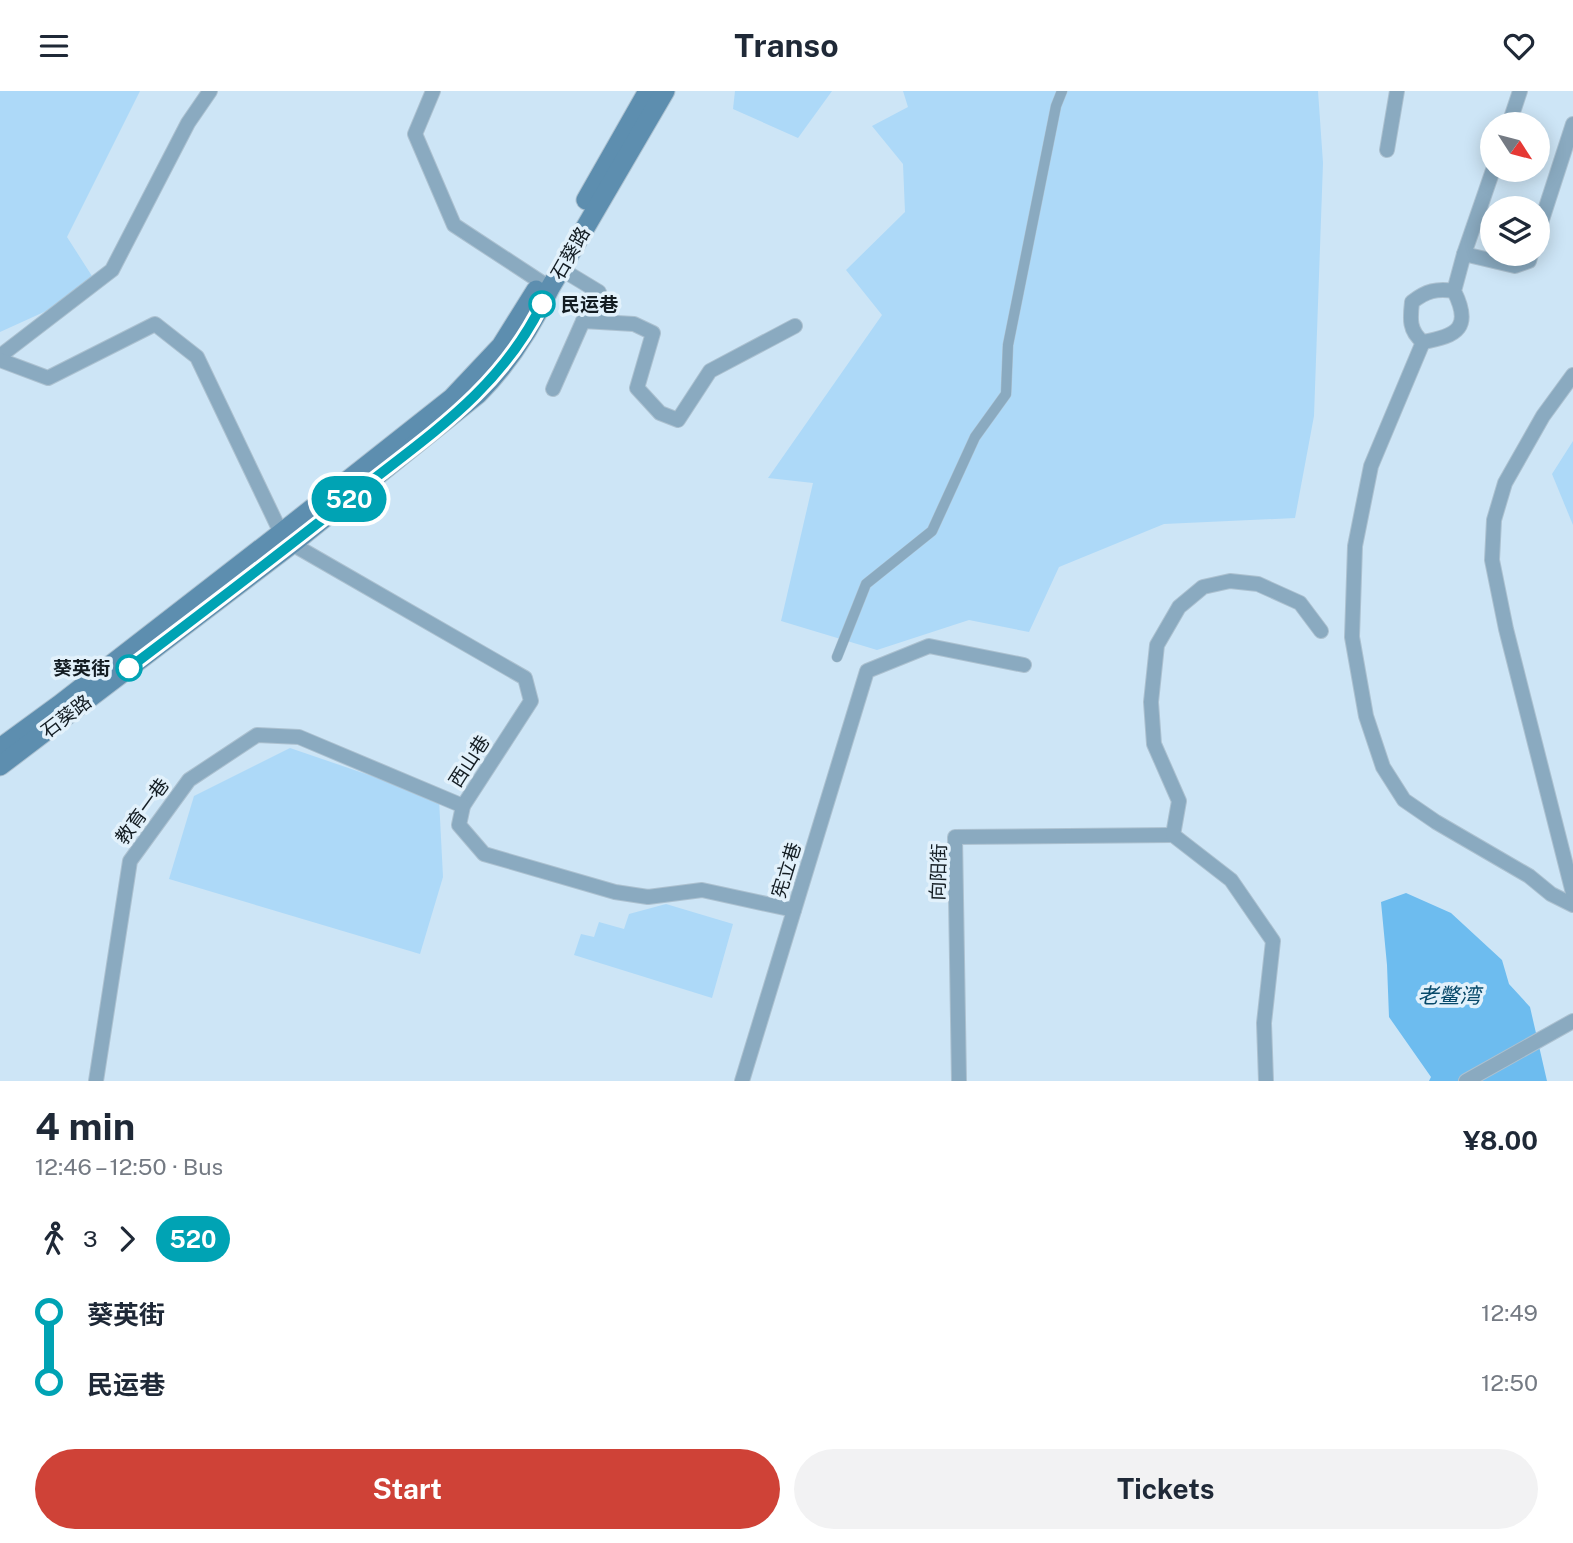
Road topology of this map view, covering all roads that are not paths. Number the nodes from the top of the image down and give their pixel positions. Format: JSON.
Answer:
{"nodes":[{"id":1,"x":210,"y":91,"type":"edge"},
{"id":2,"x":433,"y":91,"type":"edge"},
{"id":3,"x":648,"y":91,"type":"edge"},
{"id":4,"x":665,"y":91,"type":"edge"},
{"id":5,"x":1062,"y":91,"type":"edge"},
{"id":6,"x":1397,"y":91,"type":"edge"},
{"id":7,"x":1520,"y":91,"type":"edge"},
{"id":8,"x":1513,"y":112,"type":"edge"},
{"id":9,"x":1573,"y":124,"type":"edge"},
{"id":10,"x":1387,"y":150,"type":"dead end"},
{"id":11,"x":1489,"y":182,"type":"edge"},
{"id":12,"x":1550,"y":196,"type":"edge"},
{"id":13,"x":1464,"y":254,"type":"junction"},
{"id":14,"x":1480,"y":258,"type":"edge"},
{"id":15,"x":561,"y":269,"type":"junction"},
{"id":16,"x":545,"y":286,"type":"junction"},
{"id":17,"x":1454,"y":291,"type":"junction"},
{"id":18,"x":583,"y":321,"type":"junction"},
{"id":19,"x":795,"y":326,"type":"dead end"},
{"id":20,"x":1423,"y":342,"type":"junction"},
{"id":21,"x":0,"y":358,"type":"edge"},
{"id":22,"x":1573,"y":375,"type":"edge"},
{"id":23,"x":553,"y":389,"type":"dead end"},
{"id":24,"x":287,"y":539,"type":"junction"},
{"id":25,"x":1321,"y":631,"type":"dead end"},
{"id":26,"x":836,"y":657,"type":"dead end"},
{"id":27,"x":1024,"y":665,"type":"dead end"},
{"id":28,"x":0,"y":748,"type":"edge"},
{"id":29,"x":0,"y":766,"type":"edge"},
{"id":30,"x":463,"y":806,"type":"junction"},
{"id":31,"x":1173,"y":835,"type":"junction"},
{"id":32,"x":1573,"y":893,"type":"edge"},
{"id":33,"x":1573,"y":905,"type":"edge"},
{"id":34,"x":794,"y":910,"type":"junction"},
{"id":35,"x":1573,"y":1021,"type":"edge"},
{"id":36,"x":96,"y":1081,"type":"edge"},
{"id":37,"x":742,"y":1081,"type":"edge"},
{"id":38,"x":959,"y":1081,"type":"edge"},
{"id":39,"x":1266,"y":1081,"type":"edge"},
{"id":40,"x":1466,"y":1081,"type":"edge"}],
"edges":[{"from":1,"to":21,"type":"street"},
{"from":2,"to":16,"type":"street"},
{"from":3,"to":16,"type":"main road"},
{"from":4,"to":15,"type":"main road","name":"石葵路"},
{"from":5,"to":26,"type":"street"},
{"from":6,"to":10,"type":"street"},
{"from":7,"to":8,"type":"street"},
{"from":9,"to":12,"type":"street"},
{"from":11,"to":13,"type":"street"},
{"from":13,"to":14,"type":"street"},
{"from":13,"to":17,"type":"street"},
{"from":15,"to":16,"type":"main road","name":"石葵路"},
{"from":15,"to":18,"type":"street"},
{"from":16,"to":24,"type":"main road","name":"石葵路"},
{"from":17,"to":20,"type":"street"},
{"from":17,"to":20,"type":"street"},
{"from":18,"to":19,"type":"street"},
{"from":18,"to":23,"type":"street"},
{"from":20,"to":33,"type":"street"},
{"from":21,"to":24,"type":"street"},
{"from":22,"to":32,"type":"street"},
{"from":24,"to":28,"type":"main road"},
{"from":24,"to":29,"type":"main road","name":"石葵路"},
{"from":24,"to":30,"type":"street","name":"西山巷"},
{"from":25,"to":31,"type":"street"},
{"from":27,"to":34,"type":"street","name":"宪立巷"},
{"from":30,"to":34,"type":"street","name":"西山巷"},
{"from":30,"to":36,"type":"street","name":"教育一巷"},
{"from":31,"to":38,"type":"street","name":"向阳街"},
{"from":31,"to":39,"type":"street"},
{"from":34,"to":37,"type":"street","name":"宪立巷"},
{"from":35,"to":40,"type":"street"}]}
